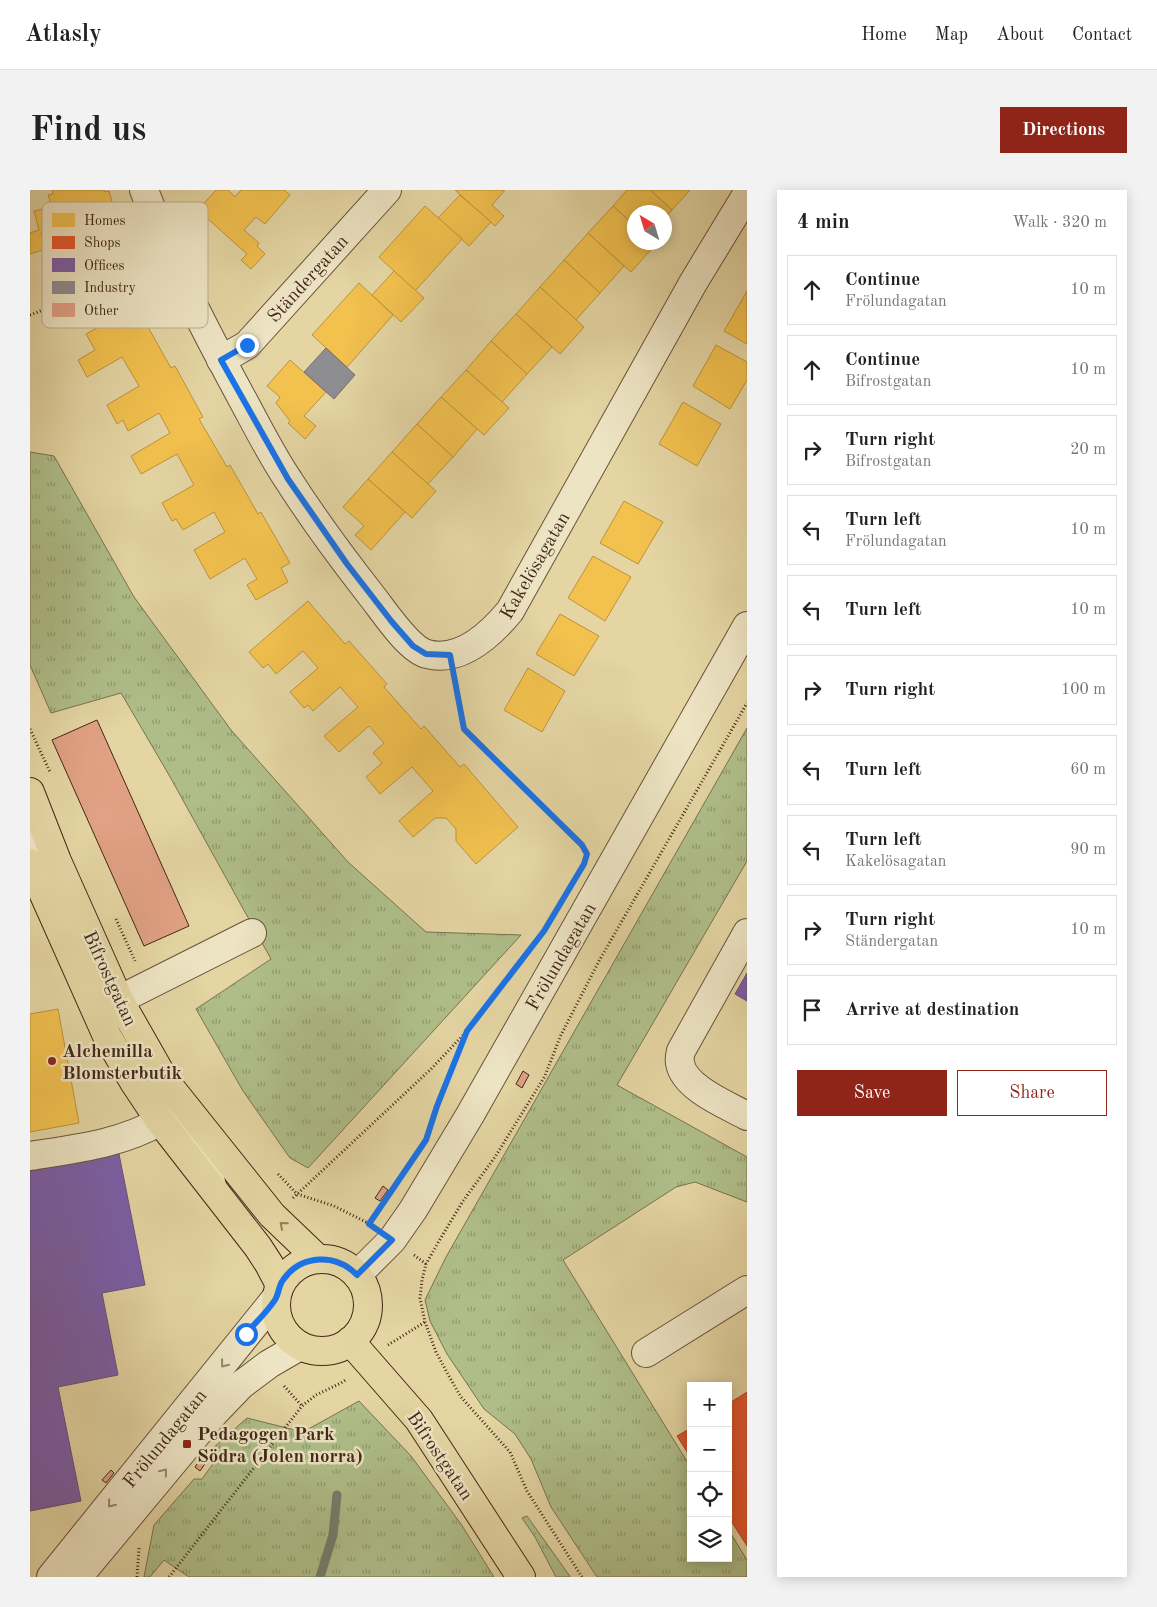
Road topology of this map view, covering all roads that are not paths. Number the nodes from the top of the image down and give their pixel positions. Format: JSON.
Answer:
{"nodes":[{"id":1,"x":144,"y":190,"type":"edge"},
{"id":2,"x":387,"y":190,"type":"edge"},
{"id":3,"x":747,"y":194,"type":"edge"},
{"id":4,"x":149,"y":202,"type":"edge"},
{"id":5,"x":205,"y":328,"type":"edge"},
{"id":6,"x":221,"y":360,"type":"junction"},
{"id":7,"x":747,"y":626,"type":"edge"},
{"id":8,"x":30,"y":792,"type":"edge"},
{"id":9,"x":30,"y":830,"type":"edge"},
{"id":10,"x":30,"y":863,"type":"edge"},
{"id":11,"x":252,"y":933,"type":"dead end"},
{"id":12,"x":747,"y":933,"type":"edge"},
{"id":13,"x":108,"y":1005,"type":"junction"},
{"id":14,"x":747,"y":1116,"type":"edge"},
{"id":15,"x":160,"y":1121,"type":"junction"},
{"id":16,"x":30,"y":1156,"type":"edge"},
{"id":17,"x":212,"y":1188,"type":"junction"},
{"id":18,"x":318,"y":1259,"type":"junction"},
{"id":19,"x":357,"y":1275,"type":"junction"},
{"id":20,"x":747,"y":1290,"type":"edge"},
{"id":21,"x":278,"y":1292,"type":"junction"},
{"id":22,"x":300,"y":1346,"type":"junction"},
{"id":23,"x":360,"y":1351,"type":"junction"},
{"id":24,"x":646,"y":1353,"type":"dead end"},
{"id":25,"x":51,"y":1577,"type":"edge"},
{"id":26,"x":78,"y":1577,"type":"edge"},
{"id":27,"x":521,"y":1577,"type":"edge"}],
"edges":[{"from":1,"to":4,"type":"street","name":"Kakelösagatan"},
{"from":2,"to":6,"type":"street","name":"Ständergatan"},
{"from":3,"to":6,"type":"street","name":"Kakelösagatan"},
{"from":5,"to":6,"type":"street","name":"Kakelösagatan"},
{"from":7,"to":19,"type":"street","name":"Frölundagatan"},
{"from":8,"to":13,"type":"main road","name":"Bifrostgatan"},
{"from":9,"to":13,"type":"street"},
{"from":10,"to":13,"type":"main road","name":"Bifrostgatan"},
{"from":11,"to":13,"type":"street"},
{"from":12,"to":14,"type":"street"},
{"from":13,"to":15,"type":"main road","name":"Bifrostgatan"},
{"from":13,"to":17,"type":"street"},
{"from":18,"to":13,"type":"main road","name":"Bifrostgatan","one_way":true},
{"from":15,"to":16,"type":"street"},
{"from":15,"to":17,"type":"main road","name":"Bifrostgatan"},
{"from":17,"to":21,"type":"main road","name":"Bifrostgatan"},
{"from":18,"to":19,"type":"main road"},
{"from":18,"to":21,"type":"main road"},
{"from":19,"to":23,"type":"main road"},
{"from":20,"to":24,"type":"street"},
{"from":21,"to":22,"type":"main road","name":"Bifrostgatan"},
{"from":21,"to":25,"type":"street","name":"Frölundagatan","one_way":true},
{"from":22,"to":23,"type":"main road"},
{"from":26,"to":22,"type":"street","name":"Frölundagatan","one_way":true},
{"from":23,"to":27,"type":"main road","name":"Bifrostgatan"}]}
